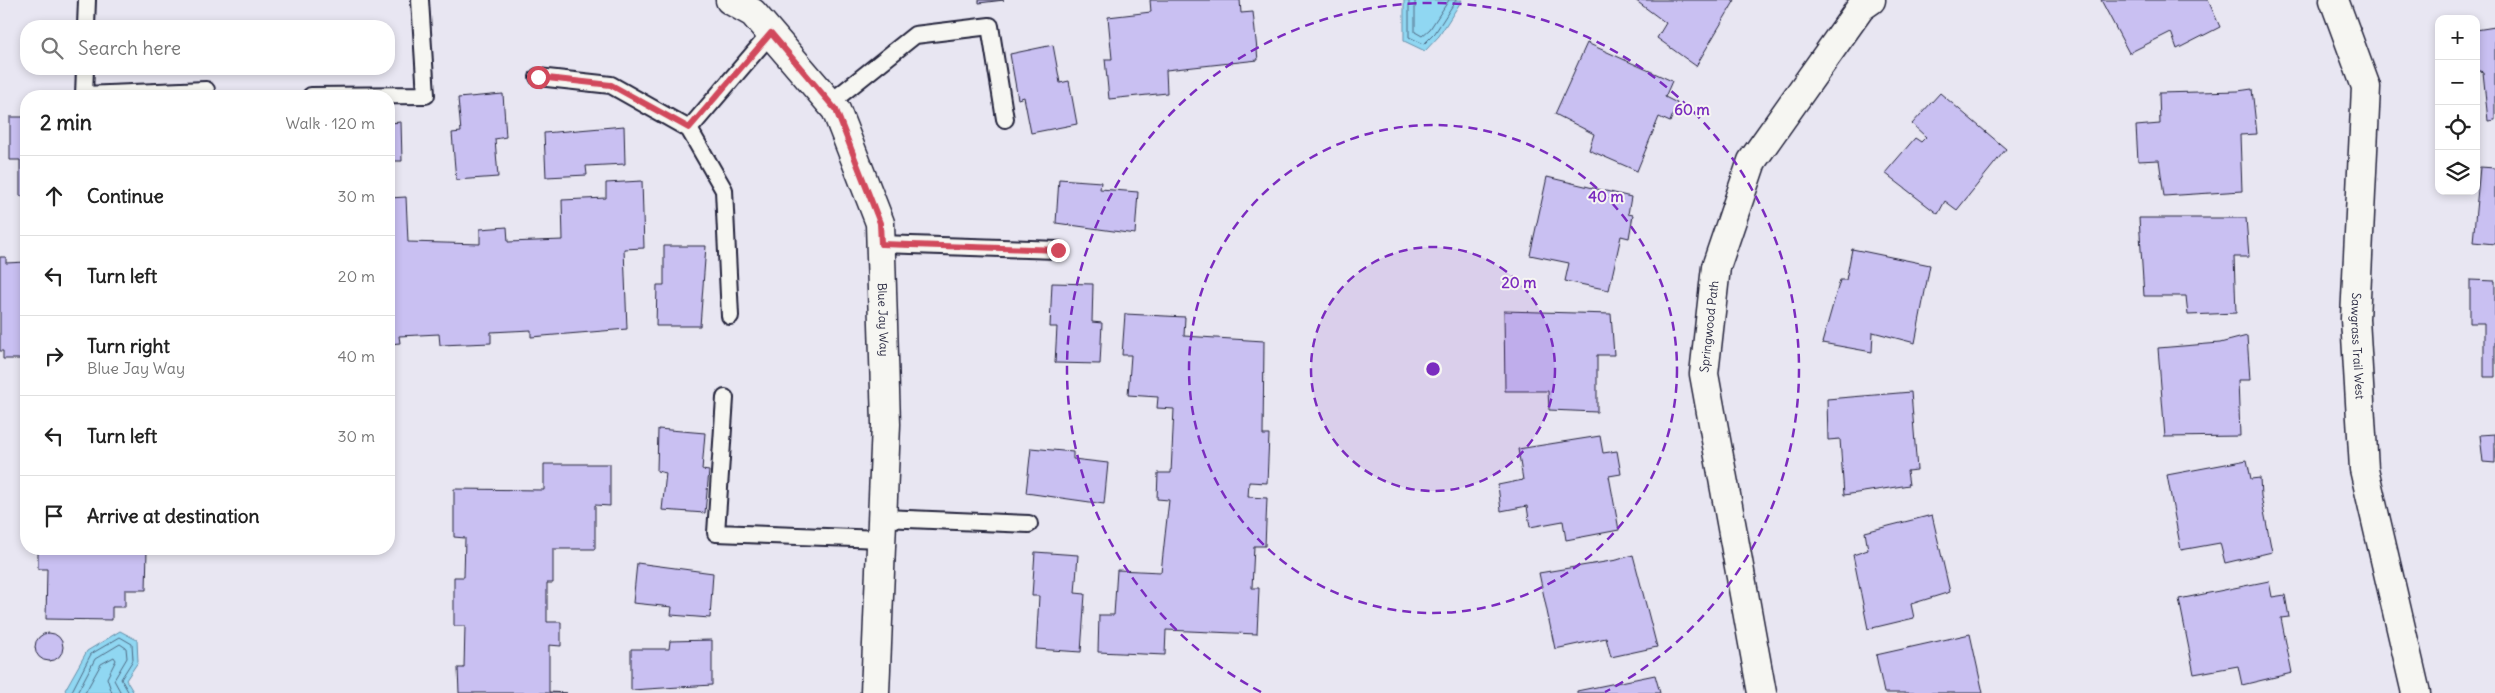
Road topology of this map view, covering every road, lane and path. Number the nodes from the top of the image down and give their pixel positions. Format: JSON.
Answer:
{"nodes":[{"id":1,"x":87,"y":0,"type":"edge"},
{"id":2,"x":420,"y":0,"type":"edge"},
{"id":3,"x":730,"y":0,"type":"edge"},
{"id":4,"x":1870,"y":0,"type":"edge"},
{"id":5,"x":2334,"y":0,"type":"edge"},
{"id":6,"x":86,"y":20,"type":"edge"},
{"id":7,"x":771,"y":33,"type":"junction"},
{"id":8,"x":85,"y":75,"type":"edge"},
{"id":9,"x":538,"y":77,"type":"dead end"},
{"id":10,"x":84,"y":90,"type":"edge"},
{"id":11,"x":395,"y":95,"type":"edge"},
{"id":12,"x":830,"y":103,"type":"junction"},
{"id":13,"x":1006,"y":119,"type":"dead end"},
{"id":14,"x":689,"y":128,"type":"junction"},
{"id":15,"x":881,"y":244,"type":"junction"},
{"id":16,"x":1058,"y":250,"type":"dead end"},
{"id":17,"x":730,"y":316,"type":"dead end"},
{"id":18,"x":726,"y":398,"type":"dead end"},
{"id":19,"x":1029,"y":524,"type":"dead end"},
{"id":20,"x":882,"y":528,"type":"junction"},
{"id":21,"x":875,"y":693,"type":"edge"},
{"id":22,"x":1762,"y":693,"type":"edge"},
{"id":23,"x":2416,"y":693,"type":"edge"}],
"edges":[{"from":1,"to":6,"type":"lane"},
{"from":2,"to":11,"type":"lane"},
{"from":3,"to":7,"type":"street","name":"Blue Jay Way"},
{"from":4,"to":22,"type":"street","name":"Springwood Path"},
{"from":5,"to":23,"type":"street","name":"Sawgrass Trail West"},
{"from":7,"to":12,"type":"street","name":"Blue Jay Way"},
{"from":7,"to":14,"type":"lane"},
{"from":8,"to":10,"type":"lane"},
{"from":9,"to":14,"type":"lane"},
{"from":12,"to":13,"type":"lane"},
{"from":12,"to":15,"type":"street","name":"Blue Jay Way"},
{"from":14,"to":17,"type":"lane"},
{"from":15,"to":16,"type":"lane"},
{"from":15,"to":20,"type":"street","name":"Blue Jay Way"},
{"from":18,"to":20,"type":"lane"},
{"from":19,"to":20,"type":"lane"},
{"from":20,"to":21,"type":"street","name":"Blue Jay Way"}]}
